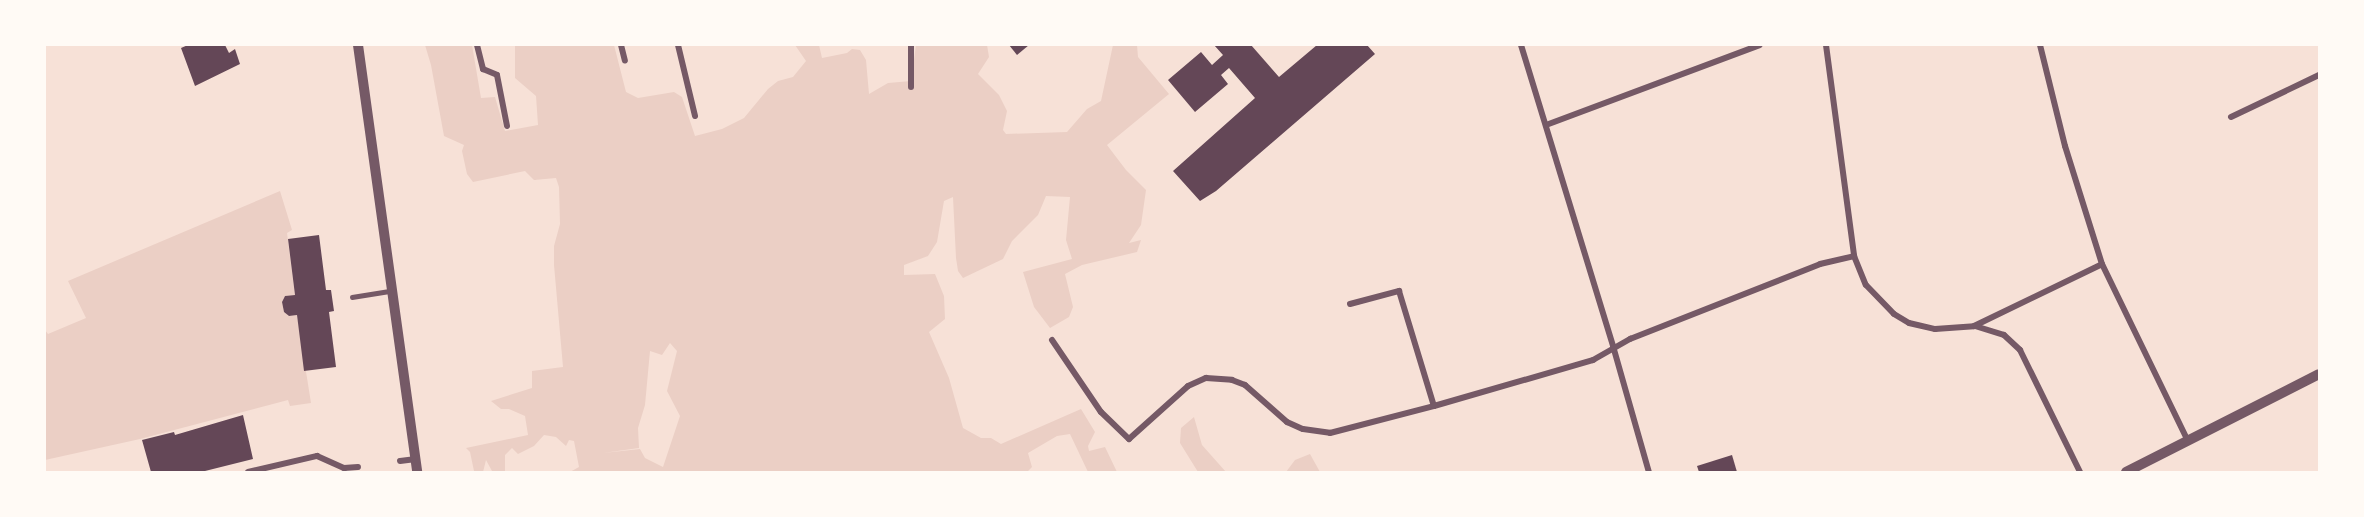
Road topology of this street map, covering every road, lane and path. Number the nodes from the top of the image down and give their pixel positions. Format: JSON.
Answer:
{"nodes":[{"id":1,"x":358,"y":45,"type":"edge"},
{"id":2,"x":477,"y":45,"type":"edge"},
{"id":3,"x":621,"y":45,"type":"edge"},
{"id":4,"x":678,"y":45,"type":"edge"},
{"id":5,"x":911,"y":45,"type":"edge"},
{"id":6,"x":1521,"y":45,"type":"edge"},
{"id":7,"x":1760,"y":45,"type":"edge"},
{"id":8,"x":1826,"y":45,"type":"edge"},
{"id":9,"x":2040,"y":45,"type":"edge"},
{"id":10,"x":625,"y":61,"type":"dead end"},
{"id":11,"x":2319,"y":75,"type":"edge"},
{"id":12,"x":911,"y":87,"type":"dead end"},
{"id":13,"x":695,"y":116,"type":"dead end"},
{"id":14,"x":2231,"y":117,"type":"dead end"},
{"id":15,"x":1546,"y":125,"type":"junction"},
{"id":16,"x":507,"y":126,"type":"dead end"},
{"id":17,"x":1854,"y":256,"type":"junction"},
{"id":18,"x":2102,"y":264,"type":"junction"},
{"id":19,"x":392,"y":291,"type":"junction"},
{"id":20,"x":352,"y":297,"type":"dead end"},
{"id":21,"x":1350,"y":304,"type":"dead end"},
{"id":22,"x":1974,"y":326,"type":"junction"},
{"id":23,"x":1052,"y":340,"type":"dead end"},
{"id":24,"x":1613,"y":346,"type":"junction"},
{"id":25,"x":2319,"y":374,"type":"edge"},
{"id":26,"x":1434,"y":406,"type":"junction"},
{"id":27,"x":2188,"y":441,"type":"junction"},
{"id":28,"x":416,"y":459,"type":"junction"},
{"id":29,"x":400,"y":461,"type":"dead end"},
{"id":30,"x":358,"y":467,"type":"dead end"},
{"id":31,"x":248,"y":472,"type":"edge"},
{"id":32,"x":417,"y":472,"type":"edge"},
{"id":33,"x":1649,"y":472,"type":"edge"},
{"id":34,"x":2079,"y":472,"type":"edge"},
{"id":35,"x":2126,"y":472,"type":"edge"}],
"edges":[{"from":1,"to":19,"type":"street"},
{"from":2,"to":16,"type":"street"},
{"from":3,"to":10,"type":"street"},
{"from":4,"to":13,"type":"street"},
{"from":5,"to":12,"type":"street"},
{"from":6,"to":15,"type":"street"},
{"from":7,"to":15,"type":"street"},
{"from":8,"to":17,"type":"street"},
{"from":9,"to":18,"type":"street"},
{"from":11,"to":14,"type":"street"},
{"from":15,"to":24,"type":"street"},
{"from":17,"to":22,"type":"street"},
{"from":17,"to":24,"type":"street"},
{"from":18,"to":22,"type":"street"},
{"from":18,"to":27,"type":"street"},
{"from":19,"to":20,"type":"lane"},
{"from":19,"to":28,"type":"street"},
{"from":21,"to":26,"type":"street"},
{"from":22,"to":34,"type":"street"},
{"from":23,"to":26,"type":"street"},
{"from":24,"to":26,"type":"street"},
{"from":24,"to":33,"type":"street"},
{"from":25,"to":27,"type":"street"},
{"from":27,"to":35,"type":"street"},
{"from":28,"to":29,"type":"street"},
{"from":28,"to":32,"type":"street"},
{"from":30,"to":31,"type":"street"}]}
